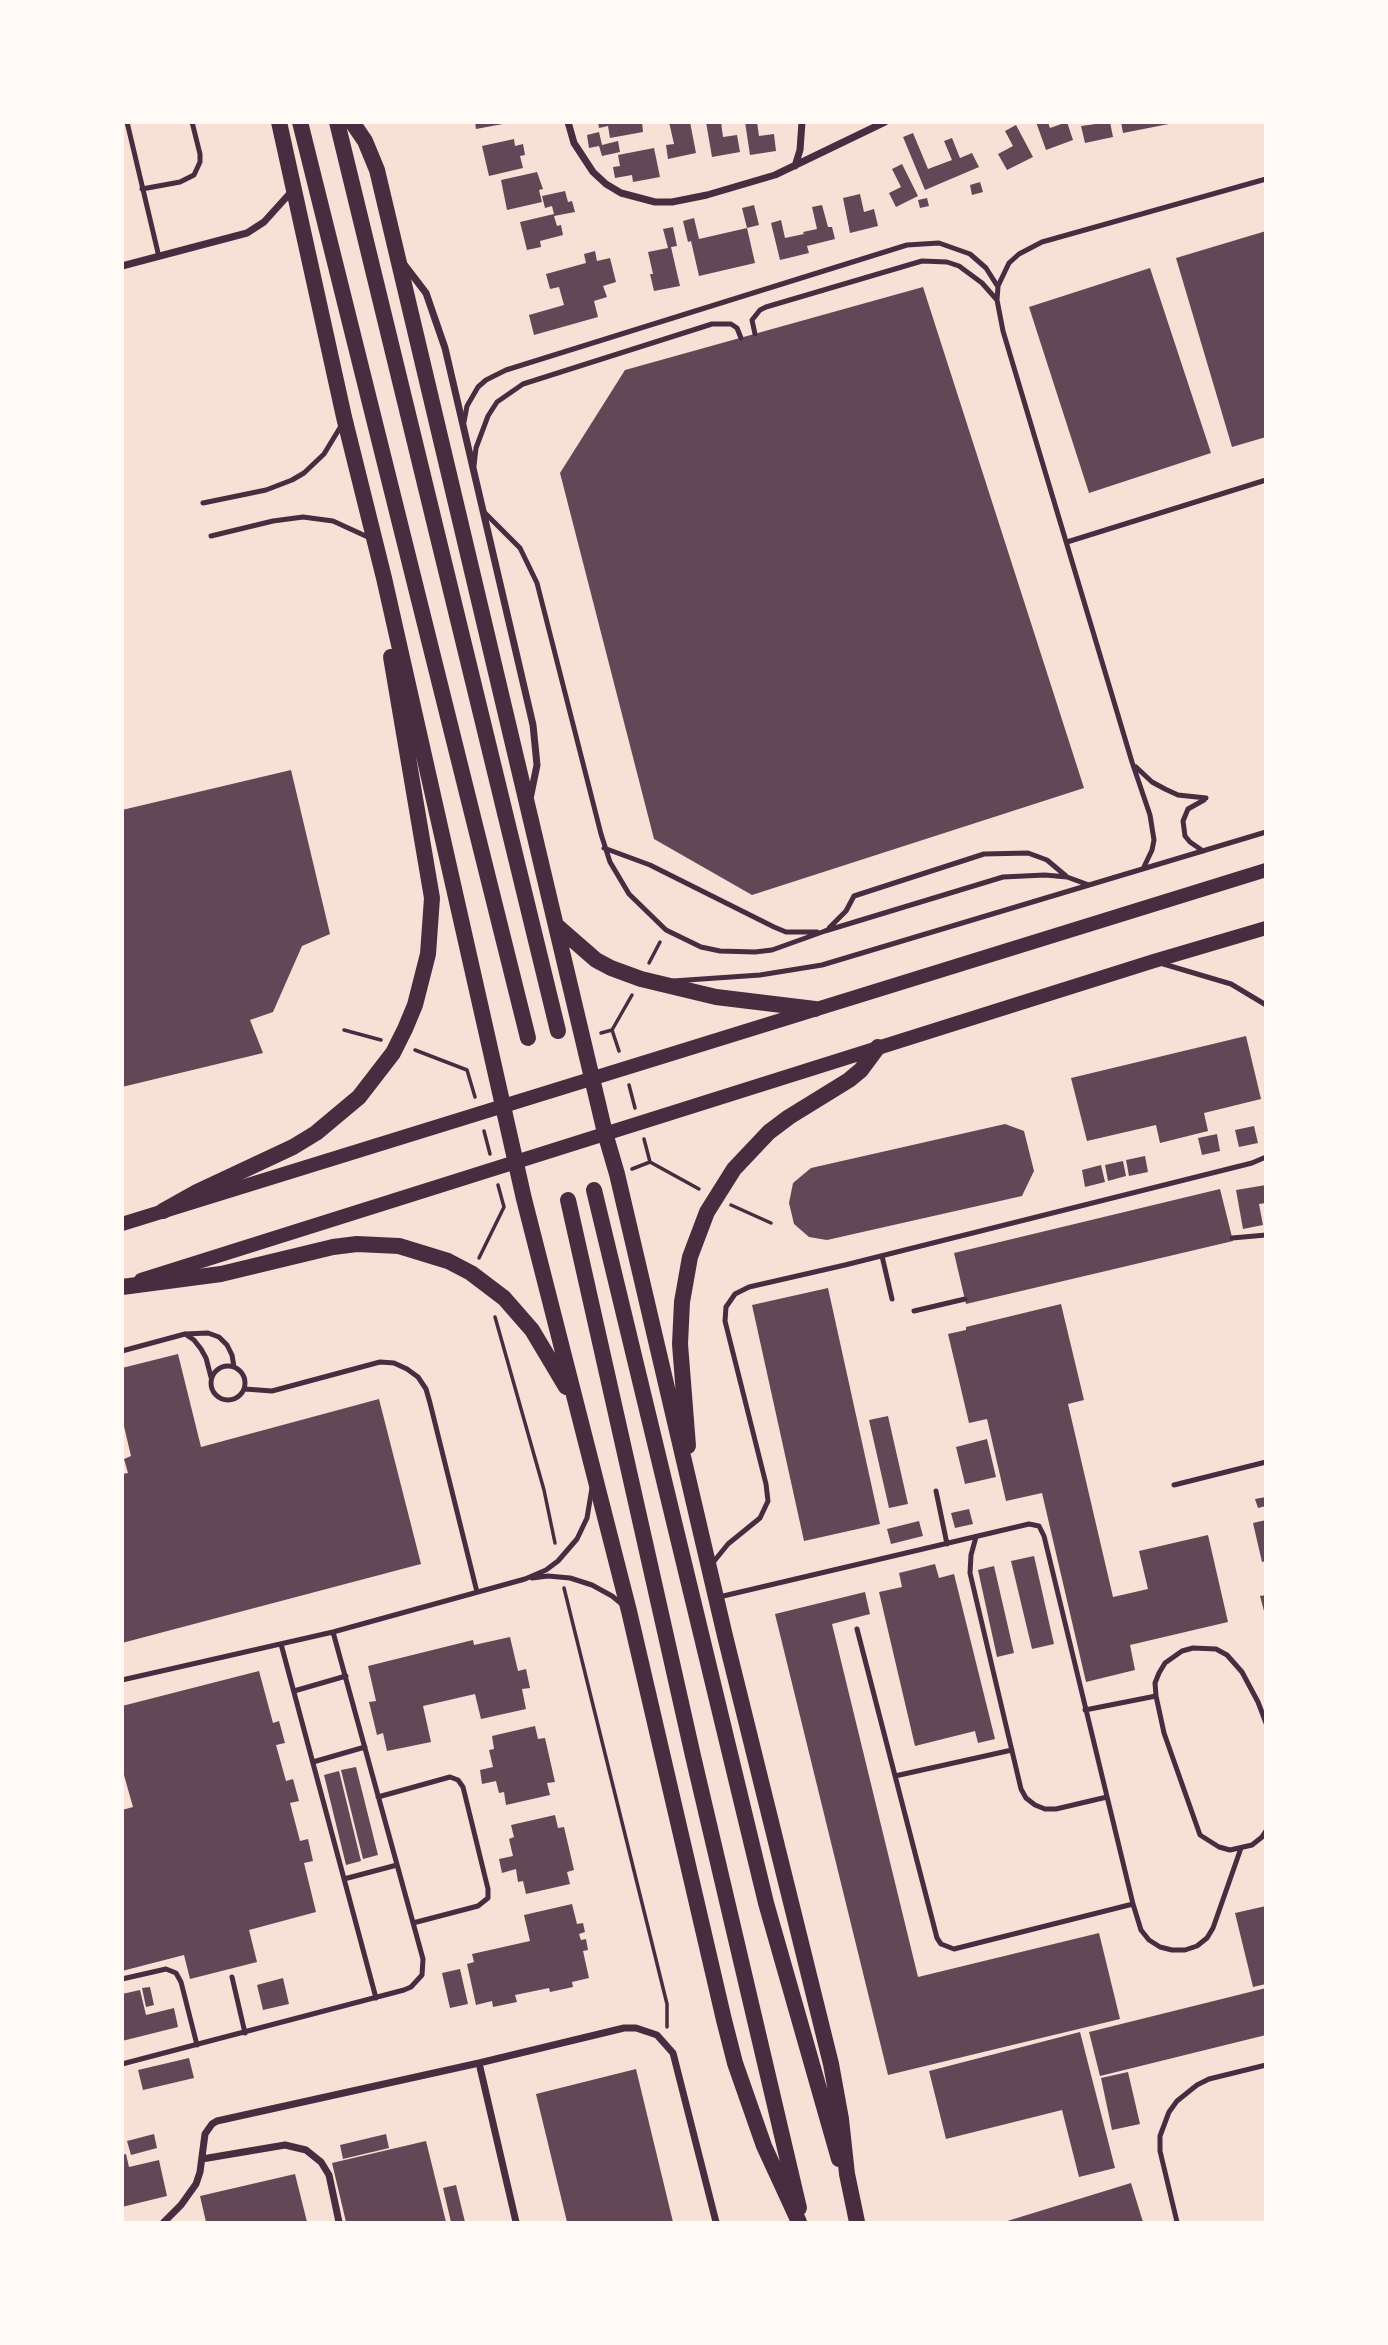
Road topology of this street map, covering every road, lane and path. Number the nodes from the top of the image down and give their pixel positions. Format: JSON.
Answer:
{"nodes":[{"id":1,"x":127,"y":122,"type":"edge"},
{"id":2,"x":192,"y":122,"type":"edge"},
{"id":3,"x":279,"y":122,"type":"edge"},
{"id":4,"x":300,"y":122,"type":"edge"},
{"id":5,"x":337,"y":122,"type":"edge"},
{"id":6,"x":352,"y":122,"type":"edge"},
{"id":7,"x":568,"y":122,"type":"edge"},
{"id":8,"x":802,"y":122,"type":"edge"},
{"id":9,"x":885,"y":122,"type":"edge"},
{"id":10,"x":795,"y":166,"type":"junction"},
{"id":11,"x":1265,"y":179,"type":"edge"},
{"id":12,"x":142,"y":188,"type":"junction"},
{"id":13,"x":293,"y":191,"type":"junction"},
{"id":14,"x":397,"y":256,"type":"junction"},
{"id":15,"x":159,"y":257,"type":"junction"},
{"id":16,"x":122,"y":267,"type":"edge"},
{"id":17,"x":998,"y":287,"type":"junction"},
{"id":18,"x":997,"y":300,"type":"junction"},
{"id":19,"x":755,"y":334,"type":"dead end"},
{"id":20,"x":741,"y":338,"type":"dead end"},
{"id":21,"x":344,"y":417,"type":"junction"},
{"id":22,"x":464,"y":428,"type":"junction"},
{"id":23,"x":474,"y":473,"type":"junction"},
{"id":24,"x":1265,"y":481,"type":"edge"},
{"id":25,"x":203,"y":503,"type":"dead end"},
{"id":26,"x":483,"y":511,"type":"junction"},
{"id":27,"x":211,"y":536,"type":"dead end"},
{"id":28,"x":375,"y":541,"type":"junction"},
{"id":29,"x":1067,"y":542,"type":"junction"},
{"id":30,"x":384,"y":578,"type":"junction"},
{"id":31,"x":1132,"y":762,"type":"junction"},
{"id":32,"x":528,"y":806,"type":"junction"},
{"id":33,"x":1265,"y":832,"type":"edge"},
{"id":34,"x":604,"y":848,"type":"junction"},
{"id":35,"x":1203,"y":851,"type":"junction"},
{"id":36,"x":1143,"y":869,"type":"junction"},
{"id":37,"x":1265,"y":870,"type":"edge"},
{"id":38,"x":1066,"y":877,"type":"junction"},
{"id":39,"x":1089,"y":885,"type":"junction"},
{"id":40,"x":556,"y":925,"type":"junction"},
{"id":41,"x":1265,"y":928,"type":"edge"},
{"id":42,"x":825,"y":931,"type":"junction"},
{"id":43,"x":1154,"y":961,"type":"junction"},
{"id":44,"x":656,"y":983,"type":"junction"},
{"id":45,"x":1265,"y":1005,"type":"edge"},
{"id":46,"x":815,"y":1009,"type":"junction"},
{"id":47,"x":344,"y":1030,"type":"dead end"},
{"id":48,"x":612,"y":1030,"type":"dead end"},
{"id":49,"x":558,"y":1031,"type":"dead end"},
{"id":50,"x":527,"y":1038,"type":"dead end"},
{"id":51,"x":397,"y":1044,"type":"junction"},
{"id":52,"x":878,"y":1047,"type":"junction"},
{"id":53,"x":624,"y":1068,"type":"junction"},
{"id":54,"x":593,"y":1078,"type":"junction"},
{"id":55,"x":502,"y":1105,"type":"junction"},
{"id":56,"x":479,"y":1113,"type":"junction"},
{"id":57,"x":639,"y":1122,"type":"junction"},
{"id":58,"x":605,"y":1133,"type":"junction"},
{"id":59,"x":1265,"y":1157,"type":"edge"},
{"id":60,"x":515,"y":1161,"type":"junction"},
{"id":61,"x":650,"y":1162,"type":"dead end"},
{"id":62,"x":494,"y":1169,"type":"junction"},
{"id":63,"x":594,"y":1190,"type":"dead end"},
{"id":64,"x":568,"y":1200,"type":"dead end"},
{"id":65,"x":163,"y":1211,"type":"junction"},
{"id":66,"x":122,"y":1224,"type":"edge"},
{"id":67,"x":1265,"y":1235,"type":"edge"},
{"id":68,"x":1232,"y":1238,"type":"dead end"},
{"id":69,"x":882,"y":1256,"type":"junction"},
{"id":70,"x":471,"y":1273,"type":"junction"},
{"id":71,"x":122,"y":1286,"type":"edge"},
{"id":72,"x":892,"y":1299,"type":"dead end"},
{"id":73,"x":965,"y":1299,"type":"dead end"},
{"id":74,"x":914,"y":1311,"type":"dead end"},
{"id":75,"x":494,"y":1312,"type":"dead end"},
{"id":76,"x":185,"y":1334,"type":"junction"},
{"id":77,"x":122,"y":1352,"type":"edge"},
{"id":78,"x":234,"y":1367,"type":"junction"},
{"id":79,"x":212,"y":1380,"type":"junction"},
{"id":80,"x":245,"y":1389,"type":"junction"},
{"id":81,"x":578,"y":1412,"type":"junction"},
{"id":82,"x":1265,"y":1462,"type":"edge"},
{"id":83,"x":686,"y":1470,"type":"junction"},
{"id":84,"x":594,"y":1473,"type":"junction"},
{"id":85,"x":1174,"y":1485,"type":"dead end"},
{"id":86,"x":936,"y":1491,"type":"dead end"},
{"id":87,"x":976,"y":1537,"type":"junction"},
{"id":88,"x":947,"y":1544,"type":"junction"},
{"id":89,"x":558,"y":1560,"type":"junction"},
{"id":90,"x":709,"y":1567,"type":"junction"},
{"id":91,"x":562,"y":1577,"type":"junction"},
{"id":92,"x":525,"y":1579,"type":"junction"},
{"id":93,"x":477,"y":1592,"type":"junction"},
{"id":94,"x":716,"y":1598,"type":"junction"},
{"id":95,"x":629,"y":1611,"type":"junction"},
{"id":96,"x":857,"y":1629,"type":"dead end"},
{"id":97,"x":333,"y":1632,"type":"junction"},
{"id":98,"x":281,"y":1644,"type":"junction"},
{"id":99,"x":346,"y":1676,"type":"junction"},
{"id":100,"x":122,"y":1680,"type":"edge"},
{"id":101,"x":294,"y":1691,"type":"junction"},
{"id":102,"x":1156,"y":1696,"type":"junction"},
{"id":103,"x":1086,"y":1710,"type":"junction"},
{"id":104,"x":1265,"y":1723,"type":"edge"},
{"id":105,"x":365,"y":1747,"type":"junction"},
{"id":106,"x":1012,"y":1749,"type":"junction"},
{"id":107,"x":313,"y":1762,"type":"junction"},
{"id":108,"x":895,"y":1776,"type":"junction"},
{"id":109,"x":378,"y":1797,"type":"junction"},
{"id":110,"x":1107,"y":1797,"type":"junction"},
{"id":111,"x":1265,"y":1831,"type":"edge"},
{"id":112,"x":1241,"y":1849,"type":"junction"},
{"id":113,"x":397,"y":1865,"type":"junction"},
{"id":114,"x":344,"y":1879,"type":"junction"},
{"id":115,"x":1133,"y":1903,"type":"junction"},
{"id":116,"x":413,"y":1923,"type":"junction"},
{"id":117,"x":232,"y":1978,"type":"dead end"},
{"id":118,"x":122,"y":1979,"type":"edge"},
{"id":119,"x":376,"y":1998,"type":"junction"},
{"id":120,"x":245,"y":2033,"type":"junction"},
{"id":121,"x":666,"y":2043,"type":"junction"},
{"id":122,"x":197,"y":2045,"type":"junction"},
{"id":123,"x":479,"y":2063,"type":"junction"},
{"id":124,"x":122,"y":2064,"type":"edge"},
{"id":125,"x":1265,"y":2065,"type":"edge"},
{"id":126,"x":202,"y":2159,"type":"junction"},
{"id":127,"x":164,"y":2222,"type":"edge"},
{"id":128,"x":339,"y":2222,"type":"edge"},
{"id":129,"x":516,"y":2222,"type":"edge"},
{"id":130,"x":716,"y":2222,"type":"edge"},
{"id":131,"x":801,"y":2222,"type":"edge"},
{"id":132,"x":856,"y":2222,"type":"edge"},
{"id":133,"x":1177,"y":2222,"type":"edge"}],
"edges":[{"from":1,"to":12,"type":"lane"},
{"from":2,"to":12,"type":"lane"},
{"from":3,"to":13,"type":"main road"},
{"from":4,"to":50,"type":"main road"},
{"from":5,"to":49,"type":"main road"},
{"from":6,"to":14,"type":"main road"},
{"from":7,"to":10,"type":"street"},
{"from":8,"to":10,"type":"street"},
{"from":9,"to":10,"type":"street"},
{"from":11,"to":17,"type":"lane"},
{"from":12,"to":15,"type":"lane"},
{"from":13,"to":15,"type":"street"},
{"from":13,"to":21,"type":"main road"},
{"from":14,"to":22,"type":"street"},
{"from":14,"to":32,"type":"main road"},
{"from":15,"to":16,"type":"street"},
{"from":17,"to":18,"type":"lane"},
{"from":17,"to":22,"type":"lane"},
{"from":18,"to":19,"type":"lane"},
{"from":18,"to":29,"type":"lane"},
{"from":20,"to":23,"type":"lane"},
{"from":21,"to":25,"type":"lane"},
{"from":21,"to":28,"type":"main road"},
{"from":22,"to":23,"type":"street"},
{"from":23,"to":26,"type":"street"},
{"from":24,"to":29,"type":"lane"},
{"from":26,"to":32,"type":"street"},
{"from":26,"to":34,"type":"lane"},
{"from":27,"to":28,"type":"lane"},
{"from":28,"to":30,"type":"main road"},
{"from":29,"to":31,"type":"lane"},
{"from":30,"to":51,"type":"main road"},
{"from":30,"to":55,"type":"main road"},
{"from":31,"to":35,"type":"lane"},
{"from":31,"to":36,"type":"lane"},
{"from":32,"to":40,"type":"main road"},
{"from":33,"to":35,"type":"lane"},
{"from":34,"to":42,"type":"lane"},
{"from":34,"to":42,"type":"lane"},
{"from":35,"to":36,"type":"lane"},
{"from":36,"to":39,"type":"lane"},
{"from":37,"to":46,"type":"main road"},
{"from":38,"to":39,"type":"lane"},
{"from":38,"to":42,"type":"lane"},
{"from":38,"to":42,"type":"lane"},
{"from":39,"to":44,"type":"lane"},
{"from":40,"to":44,"type":"main road"},
{"from":40,"to":54,"type":"main road"},
{"from":41,"to":43,"type":"main road"},
{"from":43,"to":45,"type":"lane"},
{"from":43,"to":52,"type":"main road"},
{"from":44,"to":46,"type":"main road"},
{"from":46,"to":53,"type":"main road"},
{"from":47,"to":51,"type":"path"},
{"from":48,"to":53,"type":"path"},
{"from":51,"to":56,"type":"path"},
{"from":51,"to":65,"type":"main road"},
{"from":52,"to":57,"type":"main road"},
{"from":52,"to":83,"type":"main road"},
{"from":53,"to":54,"type":"main road"},
{"from":53,"to":57,"type":"path"},
{"from":54,"to":55,"type":"main road"},
{"from":54,"to":58,"type":"main road"},
{"from":55,"to":56,"type":"main road"},
{"from":55,"to":60,"type":"main road"},
{"from":56,"to":62,"type":"path"},
{"from":56,"to":65,"type":"main road"},
{"from":57,"to":58,"type":"main road"},
{"from":57,"to":61,"type":"path"},
{"from":58,"to":60,"type":"main road"},
{"from":58,"to":83,"type":"main road"},
{"from":59,"to":69,"type":"lane"},
{"from":60,"to":62,"type":"main road"},
{"from":60,"to":81,"type":"main road"},
{"from":62,"to":70,"type":"path"},
{"from":62,"to":71,"type":"main road"},
{"from":63,"to":132,"type":"main road"},
{"from":64,"to":131,"type":"main road"},
{"from":65,"to":66,"type":"main road"},
{"from":67,"to":68,"type":"lane"},
{"from":69,"to":72,"type":"lane"},
{"from":69,"to":90,"type":"lane"},
{"from":70,"to":71,"type":"main road"},
{"from":70,"to":81,"type":"main road"},
{"from":73,"to":74,"type":"lane"},
{"from":75,"to":89,"type":"path"},
{"from":76,"to":77,"type":"lane"},
{"from":76,"to":78,"type":"lane"},
{"from":76,"to":79,"type":"lane"},
{"from":78,"to":79,"type":"lane"},
{"from":78,"to":80,"type":"lane"},
{"from":79,"to":80,"type":"lane"},
{"from":80,"to":93,"type":"lane"},
{"from":81,"to":84,"type":"main road"},
{"from":82,"to":85,"type":"lane"},
{"from":83,"to":90,"type":"main road"},
{"from":84,"to":89,"type":"lane"},
{"from":84,"to":95,"type":"main road"},
{"from":86,"to":88,"type":"lane"},
{"from":87,"to":88,"type":"lane"},
{"from":87,"to":103,"type":"lane"},
{"from":87,"to":106,"type":"lane"},
{"from":88,"to":94,"type":"lane"},
{"from":89,"to":92,"type":"lane"},
{"from":90,"to":94,"type":"main road"},
{"from":91,"to":92,"type":"lane"},
{"from":91,"to":95,"type":"lane"},
{"from":91,"to":121,"type":"path"},
{"from":92,"to":93,"type":"lane"},
{"from":93,"to":97,"type":"lane"},
{"from":94,"to":132,"type":"main road"},
{"from":95,"to":131,"type":"main road"},
{"from":96,"to":108,"type":"lane"},
{"from":97,"to":98,"type":"lane"},
{"from":97,"to":99,"type":"lane"},
{"from":98,"to":100,"type":"lane"},
{"from":98,"to":101,"type":"lane"},
{"from":99,"to":101,"type":"lane"},
{"from":99,"to":105,"type":"lane"},
{"from":101,"to":107,"type":"lane"},
{"from":102,"to":103,"type":"lane"},
{"from":102,"to":104,"type":"lane"},
{"from":102,"to":112,"type":"lane"},
{"from":103,"to":110,"type":"lane"},
{"from":105,"to":107,"type":"lane"},
{"from":105,"to":109,"type":"lane"},
{"from":106,"to":108,"type":"lane"},
{"from":106,"to":110,"type":"lane"},
{"from":107,"to":114,"type":"lane"},
{"from":108,"to":115,"type":"lane"},
{"from":109,"to":113,"type":"lane"},
{"from":109,"to":116,"type":"lane"},
{"from":110,"to":115,"type":"lane"},
{"from":111,"to":112,"type":"lane"},
{"from":112,"to":115,"type":"lane"},
{"from":113,"to":114,"type":"lane"},
{"from":113,"to":116,"type":"lane"},
{"from":114,"to":119,"type":"lane"},
{"from":116,"to":119,"type":"lane"},
{"from":117,"to":120,"type":"lane"},
{"from":118,"to":122,"type":"lane"},
{"from":119,"to":120,"type":"lane"},
{"from":120,"to":122,"type":"lane"},
{"from":121,"to":123,"type":"street"},
{"from":121,"to":130,"type":"street"},
{"from":122,"to":124,"type":"lane"},
{"from":123,"to":126,"type":"street"},
{"from":123,"to":129,"type":"street"},
{"from":125,"to":133,"type":"lane"},
{"from":126,"to":127,"type":"street"},
{"from":126,"to":128,"type":"street"}]}
